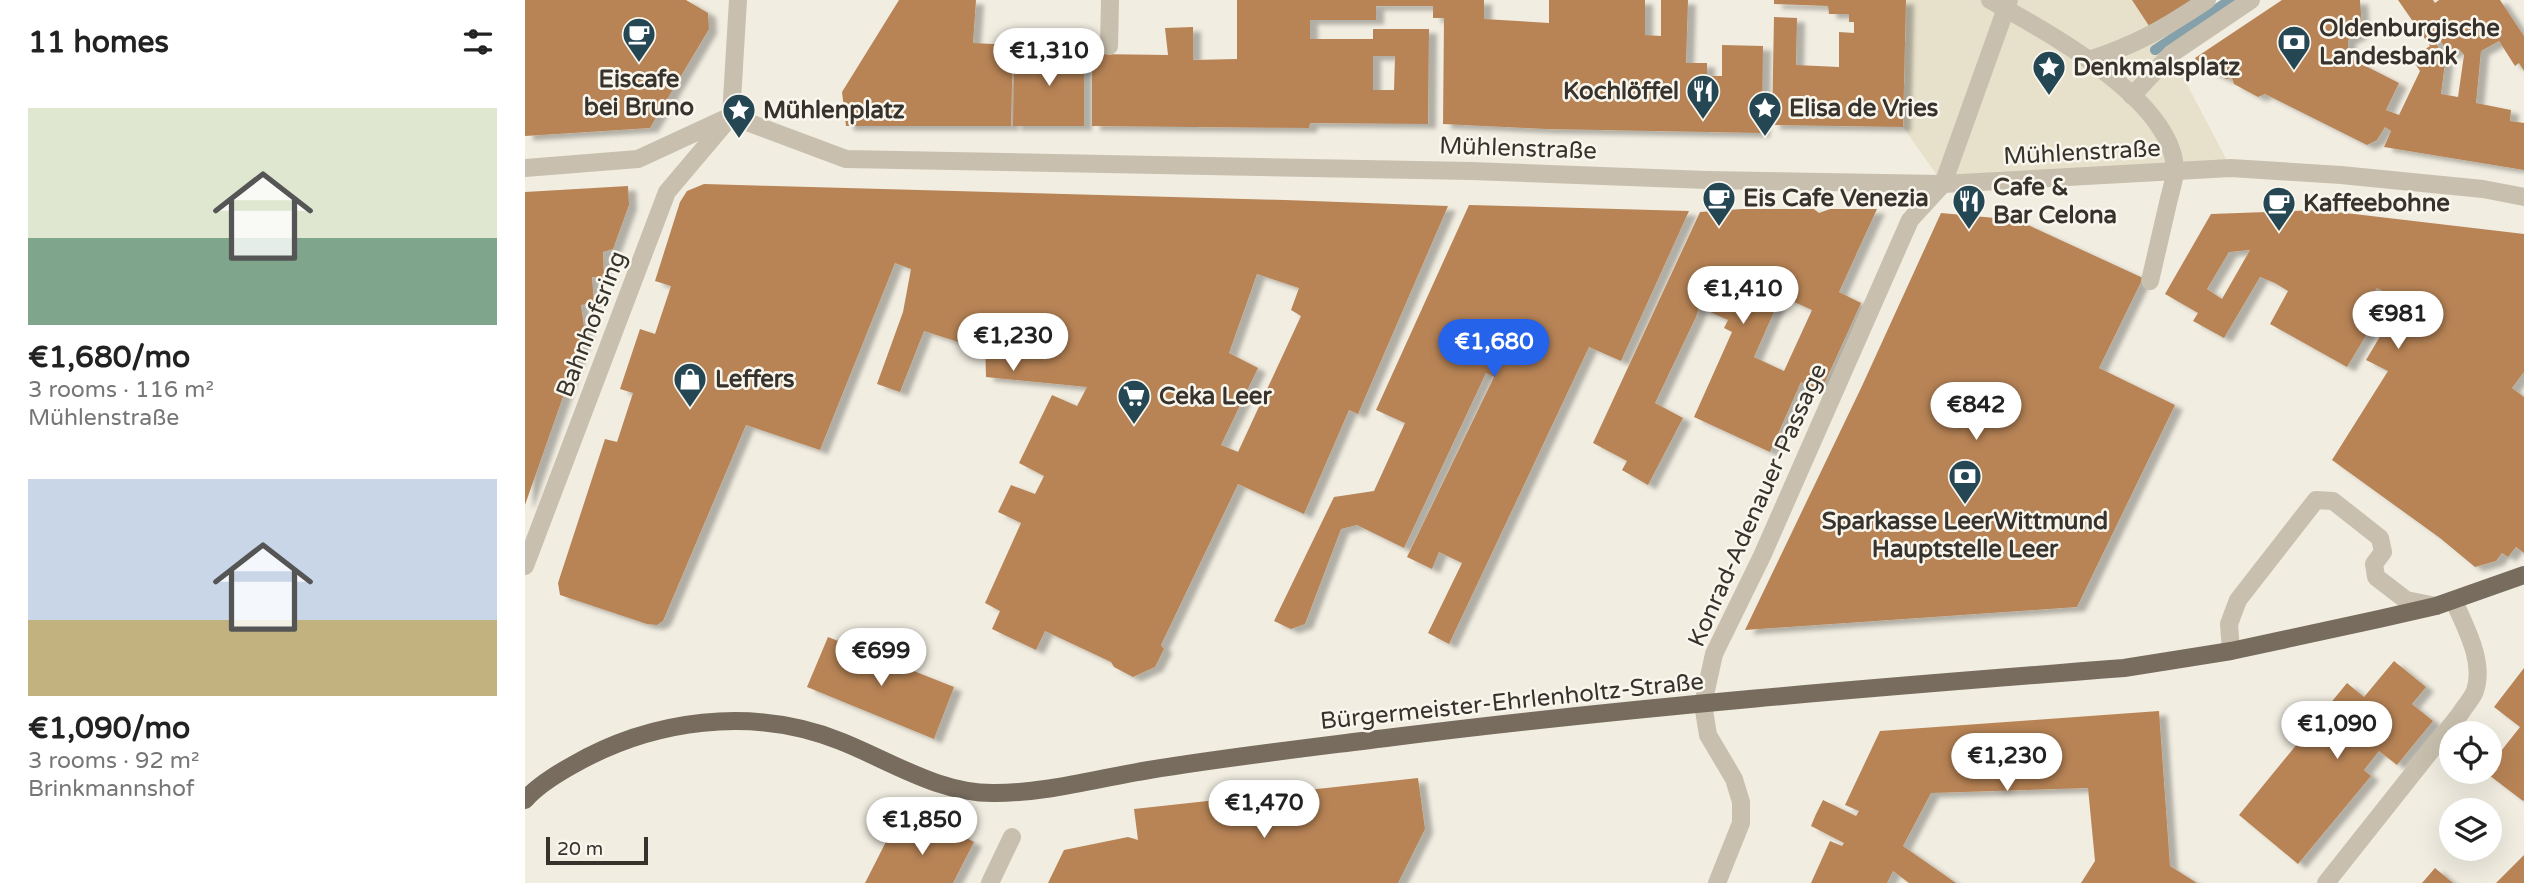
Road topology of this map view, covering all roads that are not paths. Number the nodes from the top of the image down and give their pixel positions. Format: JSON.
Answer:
{"nodes":[{"id":1,"x":738,"y":0,"type":"edge"},
{"id":2,"x":1110,"y":0,"type":"edge"},
{"id":3,"x":2207,"y":0,"type":"edge"},
{"id":4,"x":2251,"y":0,"type":"edge"},
{"id":5,"x":2001,"y":3,"type":"edge"},
{"id":6,"x":2158,"y":33,"type":"junction"},
{"id":7,"x":1109,"y":46,"type":"dead end"},
{"id":8,"x":2171,"y":54,"type":"junction"},
{"id":9,"x":2089,"y":60,"type":"junction"},
{"id":10,"x":2132,"y":96,"type":"junction"},
{"id":11,"x":731,"y":116,"type":"junction"},
{"id":12,"x":525,"y":168,"type":"edge"},
{"id":13,"x":2175,"y":172,"type":"junction"},
{"id":14,"x":1943,"y":184,"type":"junction"},
{"id":15,"x":2524,"y":197,"type":"edge"},
{"id":16,"x":2150,"y":281,"type":"dead end"},
{"id":17,"x":525,"y":566,"type":"edge"},
{"id":18,"x":2524,"y":575,"type":"edge"},
{"id":19,"x":2454,"y":601,"type":"junction"},
{"id":20,"x":2436,"y":606,"type":"junction"},
{"id":21,"x":2231,"y":651,"type":"junction"},
{"id":22,"x":1703,"y":704,"type":"junction"},
{"id":23,"x":526,"y":798,"type":"edge"},
{"id":24,"x":1012,"y":837,"type":"dead end"},
{"id":25,"x":990,"y":883,"type":"edge"},
{"id":26,"x":1717,"y":883,"type":"edge"},
{"id":27,"x":2326,"y":883,"type":"edge"}],
"edges":[{"from":1,"to":11,"type":"street"},
{"from":2,"to":7,"type":"street"},
{"from":3,"to":6,"type":"street"},
{"from":4,"to":8,"type":"street"},
{"from":5,"to":9,"type":"street"},
{"from":5,"to":14,"type":"street"},
{"from":6,"to":8,"type":"street"},
{"from":6,"to":9,"type":"street"},
{"from":8,"to":10,"type":"street"},
{"from":9,"to":10,"type":"street"},
{"from":10,"to":13,"type":"street"},
{"from":11,"to":12,"type":"street"},
{"from":11,"to":14,"type":"street","name":"Mühlenstraße"},
{"from":11,"to":17,"type":"street","name":"Bahnhofsring"},
{"from":13,"to":14,"type":"street","name":"Mühlenstraße"},
{"from":13,"to":15,"type":"street","name":"Mühlenstraße"},
{"from":13,"to":16,"type":"street"},
{"from":14,"to":22,"type":"street","name":"Konrad-Adenauer-Passage"},
{"from":18,"to":19,"type":"main road","name":"Bürgermeister-Ehrlenholtz-Straße"},
{"from":19,"to":20,"type":"main road","name":"Bürgermeister-Ehrlenholtz-Straße"},
{"from":19,"to":27,"type":"street"},
{"from":20,"to":21,"type":"main road","name":"Bürgermeister-Ehrlenholtz-Straße"},
{"from":20,"to":21,"type":"street"},
{"from":21,"to":22,"type":"main road","name":"Bürgermeister-Ehrlenholtz-Straße"},
{"from":22,"to":23,"type":"main road","name":"Bürgermeister-Ehrlenholtz-Straße"},
{"from":22,"to":26,"type":"street"},
{"from":24,"to":25,"type":"street"}]}
